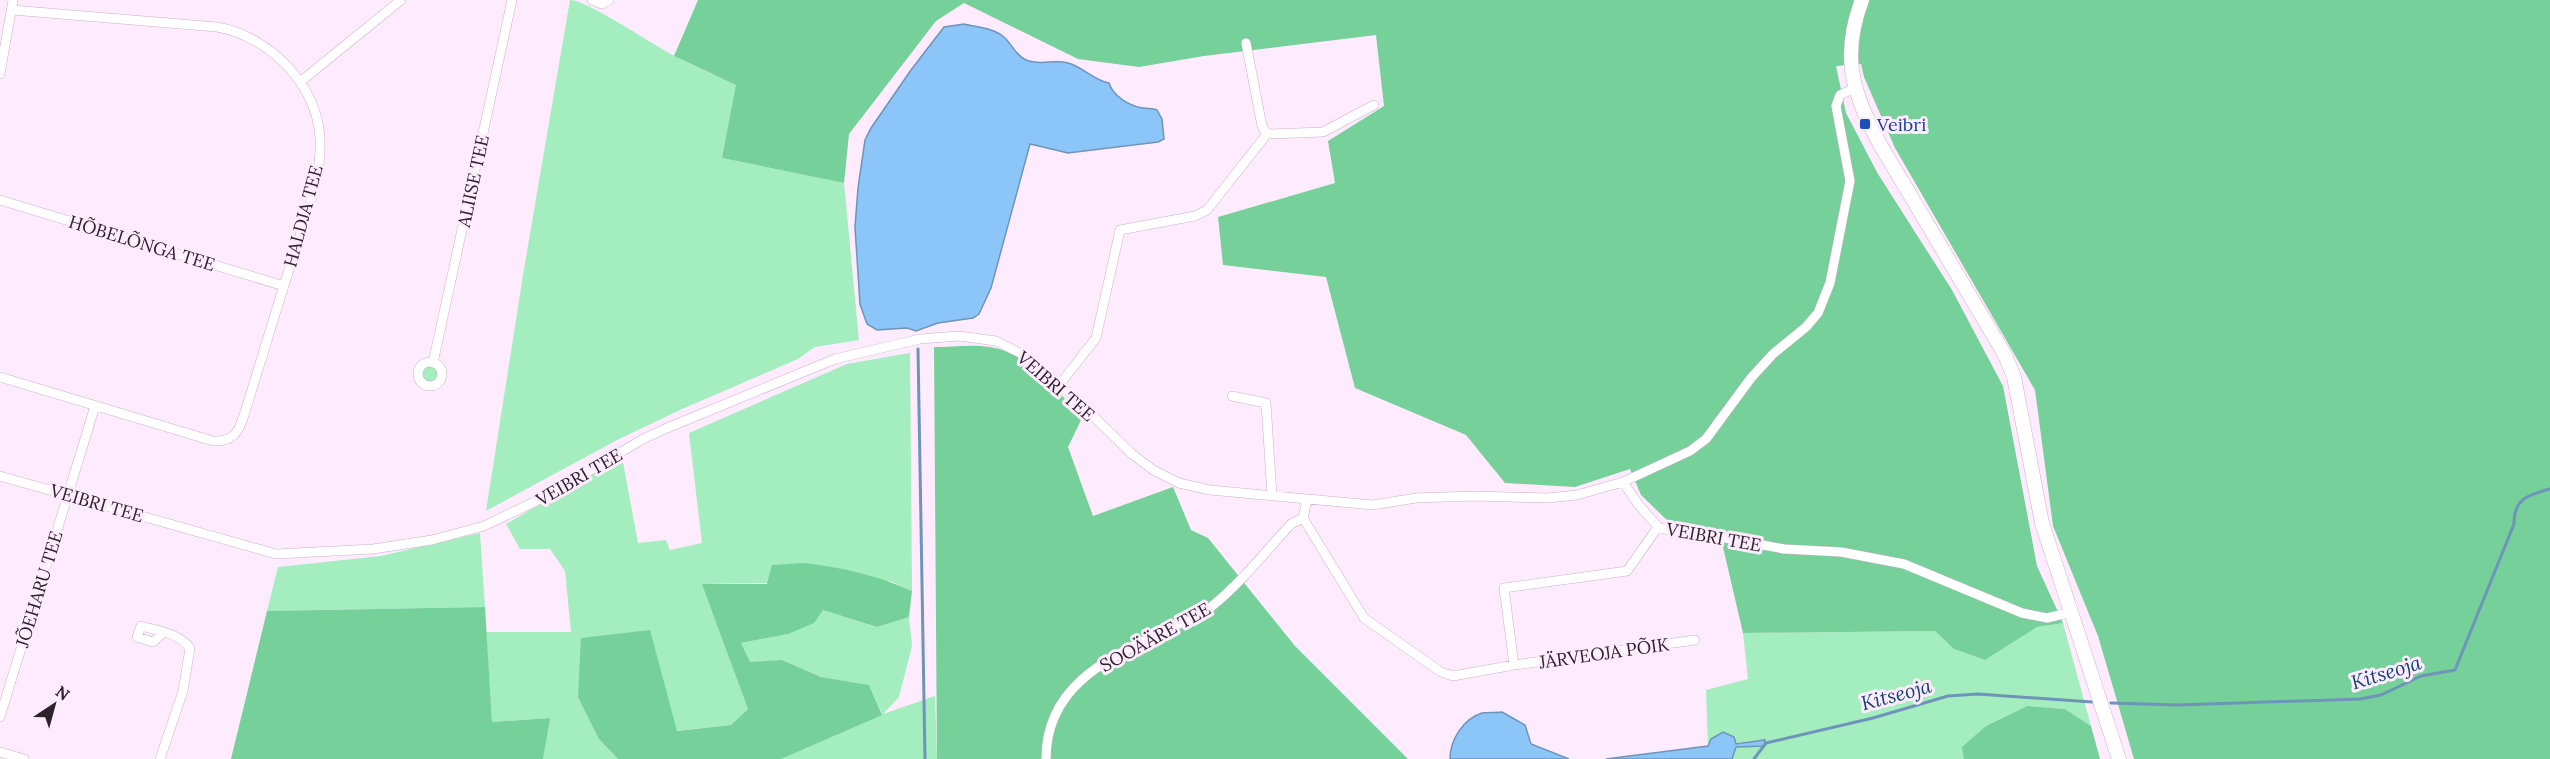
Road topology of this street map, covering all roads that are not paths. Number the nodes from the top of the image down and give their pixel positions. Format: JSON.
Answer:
{"nodes":[{"id":1,"x":401,"y":0,"type":"edge"},
{"id":2,"x":513,"y":0,"type":"edge"},
{"id":3,"x":592,"y":0,"type":"edge"},
{"id":4,"x":609,"y":0,"type":"edge"},
{"id":5,"x":1862,"y":0,"type":"edge"},
{"id":6,"x":13,"y":5,"type":"edge"},
{"id":7,"x":1246,"y":42,"type":"dead end"},
{"id":8,"x":0,"y":73,"type":"edge"},
{"id":9,"x":300,"y":82,"type":"junction"},
{"id":10,"x":1855,"y":88,"type":"junction"},
{"id":11,"x":1374,"y":105,"type":"dead end"},
{"id":12,"x":1267,"y":134,"type":"junction"},
{"id":13,"x":0,"y":200,"type":"edge"},
{"id":14,"x":284,"y":286,"type":"junction"},
{"id":15,"x":433,"y":363,"type":"dead end"},
{"id":16,"x":0,"y":377,"type":"edge"},
{"id":17,"x":1060,"y":384,"type":"junction"},
{"id":18,"x":1232,"y":396,"type":"dead end"},
{"id":19,"x":95,"y":406,"type":"junction"},
{"id":20,"x":0,"y":476,"type":"edge"},
{"id":21,"x":1623,"y":482,"type":"junction"},
{"id":22,"x":68,"y":495,"type":"junction"},
{"id":23,"x":1272,"y":496,"type":"junction"},
{"id":24,"x":1306,"y":500,"type":"junction"},
{"id":25,"x":1303,"y":518,"type":"junction"},
{"id":26,"x":1658,"y":527,"type":"junction"},
{"id":27,"x":2072,"y":612,"type":"junction"},
{"id":28,"x":164,"y":632,"type":"dead end"},
{"id":29,"x":1695,"y":640,"type":"dead end"},
{"id":30,"x":1514,"y":665,"type":"junction"},
{"id":31,"x":0,"y":717,"type":"edge"},
{"id":32,"x":0,"y":752,"type":"edge"},
{"id":33,"x":24,"y":759,"type":"edge"},
{"id":34,"x":160,"y":759,"type":"edge"},
{"id":35,"x":1046,"y":759,"type":"edge"},
{"id":36,"x":2119,"y":759,"type":"edge"}],
"edges":[{"from":1,"to":9,"type":"street"},
{"from":2,"to":15,"type":"street","name":"ALIISE TEE"},
{"from":3,"to":4,"type":"street"},
{"from":5,"to":10,"type":"street"},
{"from":6,"to":8,"type":"street"},
{"from":6,"to":9,"type":"street","name":"HALDJA TEE"},
{"from":7,"to":12,"type":"street"},
{"from":9,"to":14,"type":"street","name":"HALDJA TEE"},
{"from":10,"to":21,"type":"street"},
{"from":10,"to":27,"type":"street"},
{"from":11,"to":12,"type":"street"},
{"from":12,"to":17,"type":"street"},
{"from":13,"to":14,"type":"street","name":"HÕBELÕNGA TEE"},
{"from":14,"to":19,"type":"street","name":"HALDJA TEE"},
{"from":16,"to":19,"type":"street","name":"HALDJA TEE"},
{"from":17,"to":22,"type":"street","name":"VEIBRI TEE"},
{"from":17,"to":23,"type":"street","name":"VEIBRI TEE"},
{"from":18,"to":23,"type":"street"},
{"from":19,"to":22,"type":"street"},
{"from":20,"to":22,"type":"street","name":"VEIBRI TEE"},
{"from":21,"to":24,"type":"street","name":"VEIBRI TEE"},
{"from":21,"to":26,"type":"street","name":"VEIBRI TEE"},
{"from":22,"to":31,"type":"street","name":"JÕEHARU TEE"},
{"from":23,"to":24,"type":"street","name":"VEIBRI TEE"},
{"from":24,"to":25,"type":"street"},
{"from":25,"to":30,"type":"street","name":"JÄRVEOJA PÕIK"},
{"from":25,"to":35,"type":"street","name":"SOOÄÄRE TEE"},
{"from":26,"to":27,"type":"street","name":"VEIBRI TEE"},
{"from":26,"to":30,"type":"street"},
{"from":27,"to":36,"type":"street"},
{"from":28,"to":34,"type":"street"},
{"from":29,"to":30,"type":"street","name":"JÄRVEOJA PÕIK"},
{"from":32,"to":33,"type":"street"}]}
